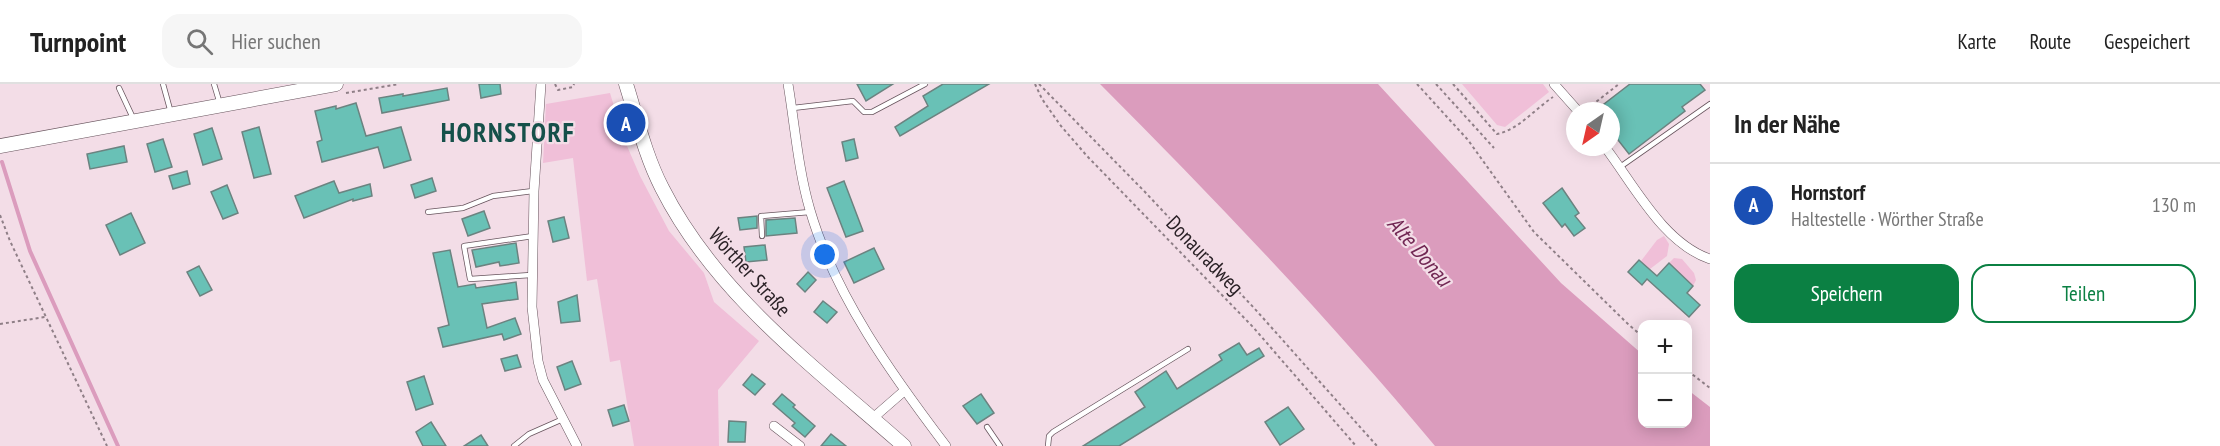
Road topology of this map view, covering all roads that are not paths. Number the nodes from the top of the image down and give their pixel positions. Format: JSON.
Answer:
{"nodes":[{"id":1,"x":163,"y":84,"type":"edge"},
{"id":2,"x":214,"y":84,"type":"edge"},
{"id":3,"x":336,"y":84,"type":"edge"},
{"id":4,"x":541,"y":84,"type":"edge"},
{"id":5,"x":626,"y":84,"type":"edge"},
{"id":6,"x":788,"y":84,"type":"edge"},
{"id":7,"x":925,"y":84,"type":"edge"},
{"id":8,"x":119,"y":88,"type":"dead end"},
{"id":9,"x":284,"y":88,"type":"edge"},
{"id":10,"x":1557,"y":88,"type":"edge"},
{"id":11,"x":1570,"y":102,"type":"edge"},
{"id":12,"x":1710,"y":104,"type":"edge"},
{"id":13,"x":220,"y":105,"type":"junction"},
{"id":14,"x":792,"y":108,"type":"junction"},
{"id":15,"x":172,"y":115,"type":"junction"},
{"id":16,"x":134,"y":120,"type":"junction"},
{"id":17,"x":0,"y":146,"type":"edge"},
{"id":18,"x":1612,"y":156,"type":"edge"},
{"id":19,"x":1620,"y":167,"type":"junction"},
{"id":20,"x":534,"y":191,"type":"junction"},
{"id":21,"x":428,"y":212,"type":"dead end"},
{"id":22,"x":810,"y":212,"type":"junction"},
{"id":23,"x":533,"y":236,"type":"junction"},
{"id":24,"x":762,"y":236,"type":"dead end"},
{"id":25,"x":1710,"y":259,"type":"edge"},
{"id":26,"x":531,"y":275,"type":"junction"},
{"id":27,"x":1188,"y":349,"type":"dead end"},
{"id":28,"x":904,"y":391,"type":"junction"},
{"id":29,"x":873,"y":418,"type":"junction"},
{"id":30,"x":563,"y":419,"type":"junction"},
{"id":31,"x":774,"y":426,"type":"dead end"},
{"id":32,"x":987,"y":427,"type":"dead end"},
{"id":33,"x":895,"y":443,"type":"edge"},
{"id":34,"x":514,"y":446,"type":"edge"},
{"id":35,"x":577,"y":446,"type":"edge"},
{"id":36,"x":800,"y":446,"type":"edge"},
{"id":37,"x":946,"y":446,"type":"edge"},
{"id":38,"x":1000,"y":446,"type":"edge"},
{"id":39,"x":1048,"y":446,"type":"edge"}],
"edges":[{"from":1,"to":15,"type":"lane"},
{"from":2,"to":13,"type":"lane"},
{"from":3,"to":9,"type":"street"},
{"from":4,"to":20,"type":"street"},
{"from":5,"to":29,"type":"street","name":"Wörther Straße"},
{"from":6,"to":14,"type":"street"},
{"from":7,"to":14,"type":"lane"},
{"from":8,"to":16,"type":"lane"},
{"from":9,"to":13,"type":"street"},
{"from":10,"to":11,"type":"street"},
{"from":12,"to":19,"type":"lane"},
{"from":13,"to":15,"type":"street"},
{"from":14,"to":22,"type":"street"},
{"from":15,"to":16,"type":"street"},
{"from":16,"to":17,"type":"street"},
{"from":18,"to":19,"type":"street"},
{"from":19,"to":25,"type":"street"},
{"from":20,"to":21,"type":"lane"},
{"from":20,"to":23,"type":"street"},
{"from":22,"to":24,"type":"lane"},
{"from":22,"to":28,"type":"street"},
{"from":23,"to":26,"type":"street"},
{"from":23,"to":26,"type":"lane"},
{"from":26,"to":30,"type":"street"},
{"from":27,"to":39,"type":"lane"},
{"from":28,"to":29,"type":"street"},
{"from":28,"to":37,"type":"street"},
{"from":29,"to":33,"type":"street","name":"Wörther Straße"},
{"from":30,"to":34,"type":"lane"},
{"from":30,"to":35,"type":"street"},
{"from":31,"to":36,"type":"street"},
{"from":32,"to":38,"type":"lane"}]}
